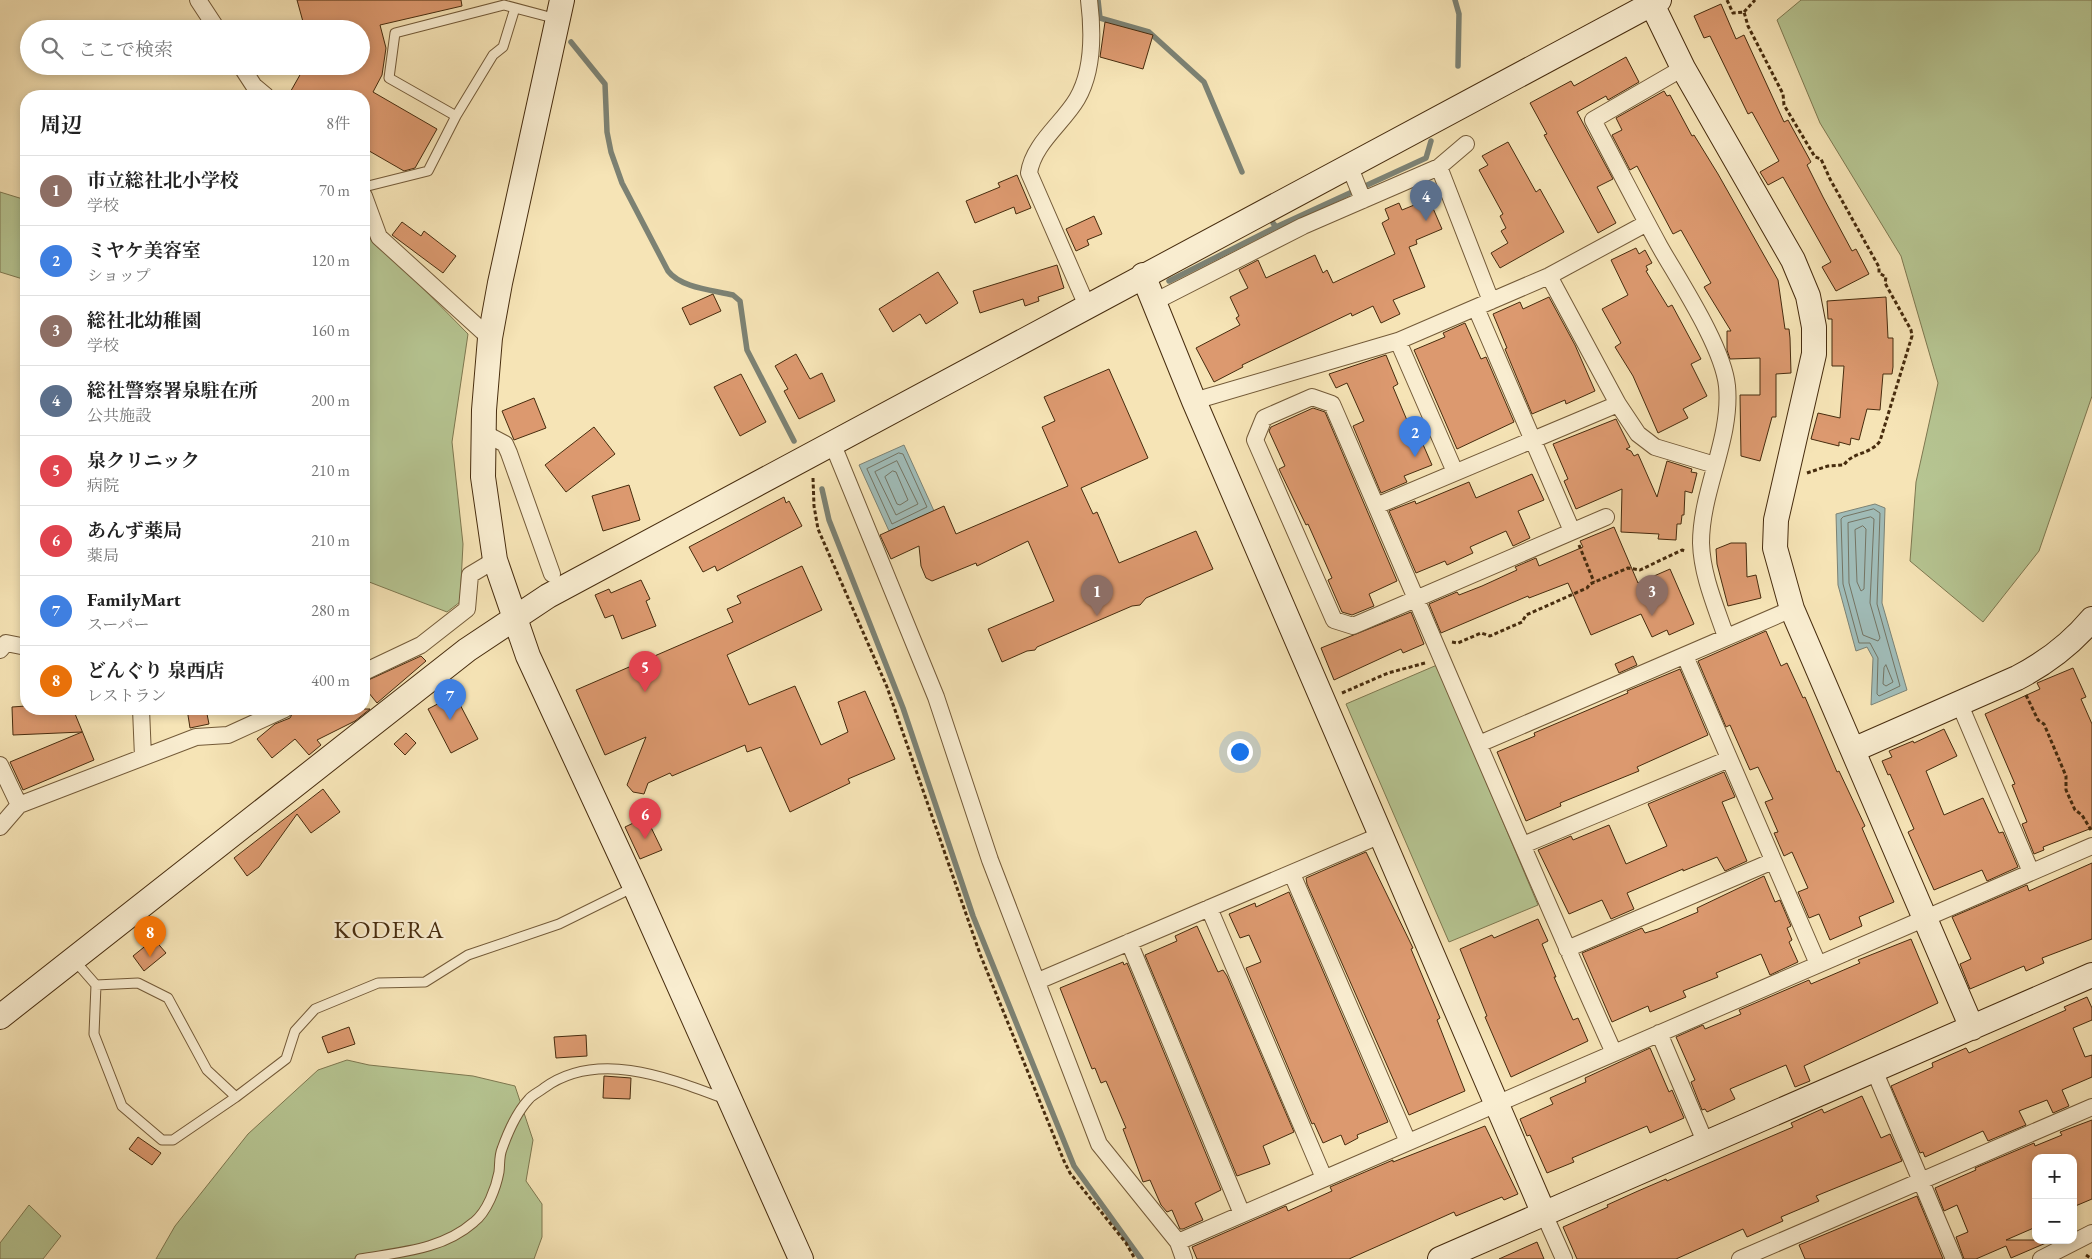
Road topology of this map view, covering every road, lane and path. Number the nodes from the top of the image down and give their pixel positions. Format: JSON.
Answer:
{"nodes":[{"id":1,"x":198,"y":0,"type":"edge"},
{"id":2,"x":1089,"y":0,"type":"edge"},
{"id":3,"x":1727,"y":0,"type":"edge"},
{"id":4,"x":1755,"y":0,"type":"edge"},
{"id":5,"x":1654,"y":1,"type":"edge"},
{"id":6,"x":515,"y":8,"type":"junction"},
{"id":7,"x":560,"y":9,"type":"edge"},
{"id":8,"x":1744,"y":12,"type":"junction"},
{"id":9,"x":211,"y":20,"type":"edge"},
{"id":10,"x":1684,"y":68,"type":"junction"},
{"id":11,"x":247,"y":75,"type":"edge"},
{"id":12,"x":259,"y":90,"type":"edge"},
{"id":13,"x":456,"y":116,"type":"junction"},
{"id":14,"x":1466,"y":144,"type":"dead end"},
{"id":15,"x":1439,"y":167,"type":"junction"},
{"id":16,"x":1357,"y":185,"type":"junction"},
{"id":17,"x":370,"y":186,"type":"edge"},
{"id":18,"x":370,"y":212,"type":"edge"},
{"id":19,"x":1647,"y":223,"type":"junction"},
{"id":20,"x":1143,"y":275,"type":"junction"},
{"id":21,"x":1549,"y":276,"type":"junction"},
{"id":22,"x":1491,"y":301,"type":"junction"},
{"id":23,"x":1154,"y":302,"type":"junction"},
{"id":24,"x":1087,"y":306,"type":"junction"},
{"id":25,"x":1476,"y":308,"type":"junction"},
{"id":26,"x":490,"y":338,"type":"junction"},
{"id":27,"x":1398,"y":341,"type":"junction"},
{"id":28,"x":1194,"y":402,"type":"junction"},
{"id":29,"x":1618,"y":404,"type":"junction"},
{"id":30,"x":484,"y":433,"type":"junction"},
{"id":31,"x":1533,"y":440,"type":"junction"},
{"id":32,"x":833,"y":445,"type":"junction"},
{"id":33,"x":803,"y":460,"type":"junction"},
{"id":34,"x":1715,"y":466,"type":"junction"},
{"id":35,"x":1455,"y":472,"type":"junction"},
{"id":36,"x":1802,"y":475,"type":"dead end"},
{"id":37,"x":1376,"y":506,"type":"junction"},
{"id":38,"x":1606,"y":517,"type":"dead end"},
{"id":39,"x":1572,"y":531,"type":"junction"},
{"id":40,"x":1701,"y":545,"type":"junction"},
{"id":41,"x":495,"y":560,"type":"junction"},
{"id":42,"x":552,"y":574,"type":"dead end"},
{"id":43,"x":1594,"y":582,"type":"junction"},
{"id":44,"x":1416,"y":598,"type":"junction"},
{"id":45,"x":1792,"y":609,"type":"junction"},
{"id":46,"x":514,"y":617,"type":"junction"},
{"id":47,"x":2092,"y":619,"type":"edge"},
{"id":48,"x":1726,"y":637,"type":"junction"},
{"id":49,"x":20,"y":646,"type":"edge"},
{"id":50,"x":0,"y":650,"type":"edge"},
{"id":51,"x":1440,"y":652,"type":"junction"},
{"id":52,"x":1685,"y":656,"type":"junction"},
{"id":53,"x":370,"y":669,"type":"edge"},
{"id":54,"x":2022,"y":688,"type":"dead end"},
{"id":55,"x":1334,"y":696,"type":"dead end"},
{"id":56,"x":1960,"y":705,"type":"junction"},
{"id":57,"x":141,"y":715,"type":"edge"},
{"id":58,"x":272,"y":715,"type":"edge"},
{"id":59,"x":1479,"y":744,"type":"junction"},
{"id":60,"x":1853,"y":750,"type":"junction"},
{"id":61,"x":143,"y":757,"type":"junction"},
{"id":62,"x":1729,"y":759,"type":"junction"},
{"id":63,"x":0,"y":765,"type":"edge"},
{"id":64,"x":19,"y":806,"type":"junction"},
{"id":65,"x":0,"y":827,"type":"edge"},
{"id":66,"x":2092,"y":832,"type":"edge"},
{"id":67,"x":1381,"y":835,"type":"junction"},
{"id":68,"x":1523,"y":845,"type":"junction"},
{"id":69,"x":2092,"y":846,"type":"edge"},
{"id":70,"x":1773,"y":861,"type":"junction"},
{"id":71,"x":2031,"y":872,"type":"junction"},
{"id":72,"x":1292,"y":874,"type":"junction"},
{"id":73,"x":635,"y":887,"type":"junction"},
{"id":74,"x":1209,"y":908,"type":"junction"},
{"id":75,"x":1924,"y":918,"type":"junction"},
{"id":76,"x":1129,"y":942,"type":"junction"},
{"id":77,"x":1567,"y":949,"type":"junction"},
{"id":78,"x":73,"y":959,"type":"junction"},
{"id":79,"x":1818,"y":964,"type":"junction"},
{"id":80,"x":2092,"y":975,"type":"edge"},
{"id":81,"x":1038,"y":981,"type":"junction"},
{"id":82,"x":96,"y":985,"type":"junction"},
{"id":83,"x":0,"y":1016,"type":"edge"},
{"id":84,"x":1972,"y":1028,"type":"junction"},
{"id":85,"x":1659,"y":1033,"type":"junction"},
{"id":86,"x":1614,"y":1053,"type":"junction"},
{"id":87,"x":1874,"y":1070,"type":"junction"},
{"id":88,"x":236,"y":1097,"type":"junction"},
{"id":89,"x":730,"y":1101,"type":"junction"},
{"id":90,"x":1497,"y":1104,"type":"junction"},
{"id":91,"x":2092,"y":1107,"type":"edge"},
{"id":92,"x":1408,"y":1142,"type":"junction"},
{"id":93,"x":1706,"y":1144,"type":"junction"},
{"id":94,"x":1324,"y":1178,"type":"junction"},
{"id":95,"x":1921,"y":1180,"type":"junction"},
{"id":96,"x":1242,"y":1214,"type":"junction"},
{"id":97,"x":1544,"y":1214,"type":"junction"},
{"id":98,"x":2092,"y":1233,"type":"edge"},
{"id":99,"x":1178,"y":1242,"type":"junction"},
{"id":100,"x":360,"y":1259,"type":"edge"},
{"id":101,"x":801,"y":1259,"type":"edge"},
{"id":102,"x":1136,"y":1259,"type":"edge"},
{"id":103,"x":1184,"y":1259,"type":"edge"},
{"id":104,"x":1440,"y":1259,"type":"edge"},
{"id":105,"x":1564,"y":1259,"type":"edge"},
{"id":106,"x":1740,"y":1259,"type":"edge"},
{"id":107,"x":1954,"y":1259,"type":"edge"},
{"id":108,"x":2040,"y":1259,"type":"edge"}],
"edges":[{"from":1,"to":9,"type":"street"},
{"from":2,"to":24,"type":"street"},
{"from":3,"to":8,"type":"path"},
{"from":4,"to":8,"type":"path"},
{"from":5,"to":10,"type":"street"},
{"from":5,"to":16,"type":"street"},
{"from":6,"to":7,"type":"lane"},
{"from":6,"to":13,"type":"lane"},
{"from":6,"to":13,"type":"lane"},
{"from":7,"to":26,"type":"street"},
{"from":8,"to":36,"type":"path"},
{"from":10,"to":19,"type":"street"},
{"from":10,"to":45,"type":"street"},
{"from":11,"to":12,"type":"street"},
{"from":13,"to":17,"type":"lane"},
{"from":14,"to":15,"type":"street"},
{"from":15,"to":16,"type":"street"},
{"from":15,"to":22,"type":"street"},
{"from":16,"to":20,"type":"street"},
{"from":16,"to":23,"type":"street"},
{"from":18,"to":26,"type":"street"},
{"from":19,"to":21,"type":"street"},
{"from":19,"to":34,"type":"street"},
{"from":20,"to":23,"type":"street"},
{"from":20,"to":24,"type":"street"},
{"from":21,"to":22,"type":"street"},
{"from":21,"to":29,"type":"street"},
{"from":22,"to":25,"type":"street"},
{"from":23,"to":28,"type":"street"},
{"from":24,"to":32,"type":"street"},
{"from":25,"to":27,"type":"street"},
{"from":25,"to":31,"type":"street"},
{"from":26,"to":30,"type":"street"},
{"from":27,"to":28,"type":"street"},
{"from":27,"to":35,"type":"street"},
{"from":28,"to":67,"type":"street"},
{"from":29,"to":31,"type":"street"},
{"from":29,"to":34,"type":"street"},
{"from":30,"to":41,"type":"street"},
{"from":30,"to":42,"type":"street"},
{"from":31,"to":35,"type":"street"},
{"from":31,"to":39,"type":"street"},
{"from":32,"to":33,"type":"street"},
{"from":32,"to":81,"type":"street"},
{"from":33,"to":46,"type":"street"},
{"from":33,"to":102,"type":"path"},
{"from":34,"to":40,"type":"street"},
{"from":35,"to":37,"type":"street"},
{"from":37,"to":44,"type":"street"},
{"from":37,"to":44,"type":"street"},
{"from":38,"to":39,"type":"street"},
{"from":39,"to":43,"type":"path"},
{"from":39,"to":44,"type":"street"},
{"from":40,"to":43,"type":"path"},
{"from":40,"to":48,"type":"street"},
{"from":41,"to":46,"type":"street"},
{"from":41,"to":53,"type":"street"},
{"from":43,"to":51,"type":"path"},
{"from":44,"to":51,"type":"street"},
{"from":45,"to":48,"type":"street"},
{"from":45,"to":60,"type":"street"},
{"from":46,"to":73,"type":"street"},
{"from":46,"to":78,"type":"street"},
{"from":47,"to":56,"type":"street"},
{"from":48,"to":52,"type":"street"},
{"from":49,"to":50,"type":"street"},
{"from":51,"to":55,"type":"path"},
{"from":51,"to":59,"type":"street"},
{"from":52,"to":59,"type":"street"},
{"from":52,"to":62,"type":"street"},
{"from":54,"to":66,"type":"path"},
{"from":56,"to":60,"type":"street"},
{"from":56,"to":71,"type":"street"},
{"from":57,"to":61,"type":"street"},
{"from":58,"to":61,"type":"street"},
{"from":59,"to":68,"type":"street"},
{"from":60,"to":75,"type":"street"},
{"from":61,"to":64,"type":"street"},
{"from":62,"to":68,"type":"street"},
{"from":62,"to":70,"type":"street"},
{"from":63,"to":64,"type":"street"},
{"from":64,"to":65,"type":"street"},
{"from":67,"to":72,"type":"street"},
{"from":67,"to":90,"type":"street"},
{"from":68,"to":77,"type":"street"},
{"from":69,"to":71,"type":"street"},
{"from":70,"to":77,"type":"street"},
{"from":70,"to":79,"type":"street"},
{"from":71,"to":75,"type":"street"},
{"from":72,"to":74,"type":"street"},
{"from":72,"to":92,"type":"street"},
{"from":73,"to":88,"type":"lane"},
{"from":73,"to":89,"type":"street"},
{"from":74,"to":76,"type":"street"},
{"from":74,"to":94,"type":"street"},
{"from":75,"to":79,"type":"street"},
{"from":75,"to":84,"type":"street"},
{"from":76,"to":81,"type":"street"},
{"from":76,"to":96,"type":"street"},
{"from":77,"to":86,"type":"street"},
{"from":78,"to":82,"type":"lane"},
{"from":78,"to":83,"type":"street"},
{"from":79,"to":85,"type":"street"},
{"from":80,"to":84,"type":"street"},
{"from":81,"to":99,"type":"street"},
{"from":82,"to":88,"type":"lane"},
{"from":82,"to":88,"type":"lane"},
{"from":84,"to":87,"type":"street"},
{"from":85,"to":86,"type":"street"},
{"from":85,"to":93,"type":"street"},
{"from":86,"to":90,"type":"street"},
{"from":87,"to":93,"type":"street"},
{"from":87,"to":95,"type":"street"},
{"from":89,"to":100,"type":"lane"},
{"from":89,"to":101,"type":"street"},
{"from":90,"to":92,"type":"street"},
{"from":90,"to":97,"type":"street"},
{"from":91,"to":95,"type":"street"},
{"from":92,"to":94,"type":"street"},
{"from":93,"to":97,"type":"street"},
{"from":94,"to":96,"type":"street"},
{"from":95,"to":106,"type":"street"},
{"from":95,"to":107,"type":"street"},
{"from":96,"to":99,"type":"street"},
{"from":97,"to":104,"type":"street"},
{"from":97,"to":105,"type":"street"},
{"from":98,"to":108,"type":"street"},
{"from":99,"to":103,"type":"street"}]}
